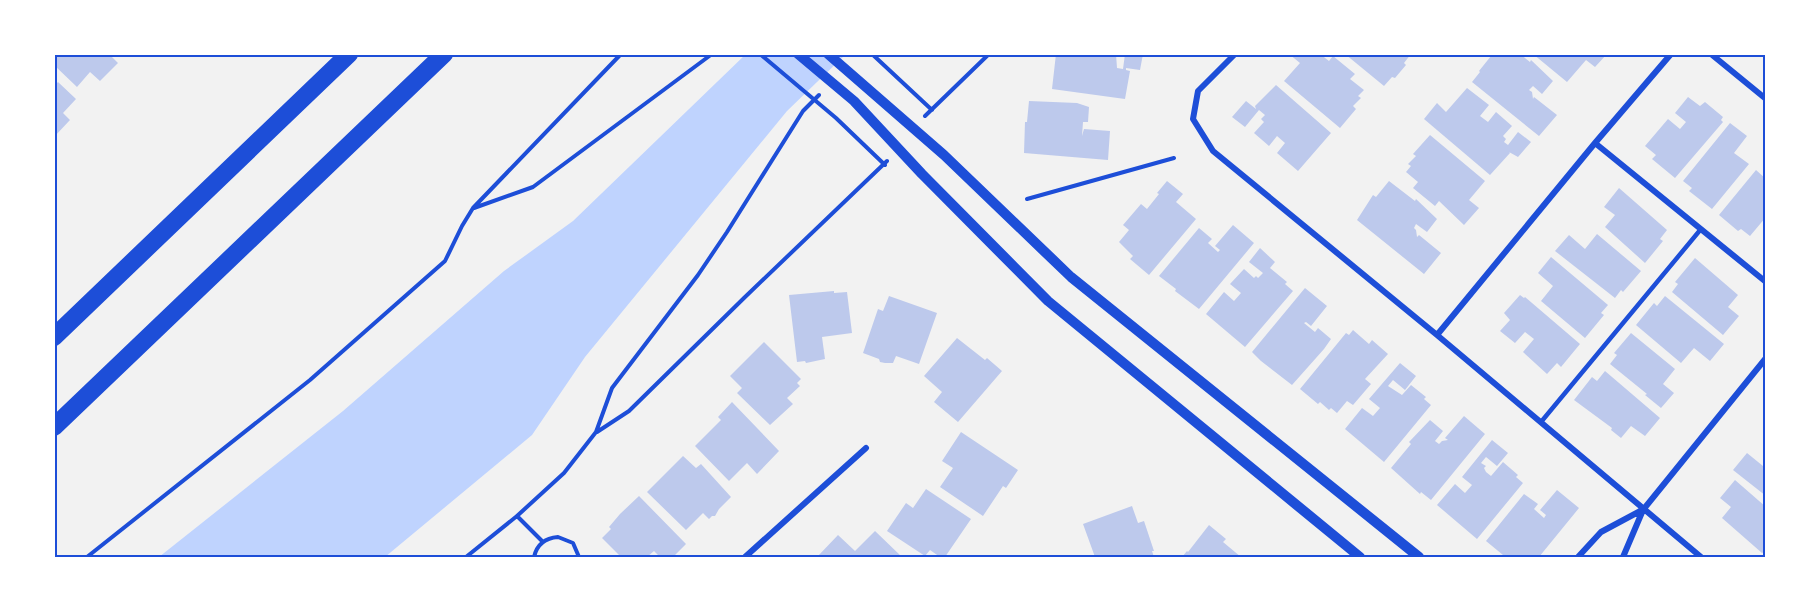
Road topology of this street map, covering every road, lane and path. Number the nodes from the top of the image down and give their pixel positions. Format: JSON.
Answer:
{"nodes":[{"id":1,"x":349,"y":54,"type":"edge"},
{"id":2,"x":444,"y":54,"type":"edge"},
{"id":3,"x":621,"y":54,"type":"edge"},
{"id":4,"x":712,"y":54,"type":"edge"},
{"id":5,"x":760,"y":54,"type":"edge"},
{"id":6,"x":798,"y":54,"type":"edge"},
{"id":7,"x":828,"y":54,"type":"edge"},
{"id":8,"x":872,"y":54,"type":"edge"},
{"id":9,"x":989,"y":54,"type":"edge"},
{"id":10,"x":1235,"y":54,"type":"edge"},
{"id":11,"x":1671,"y":54,"type":"edge"},
{"id":12,"x":1711,"y":54,"type":"edge"},
{"id":13,"x":819,"y":94,"type":"dead end"},
{"id":14,"x":1766,"y":99,"type":"edge"},
{"id":15,"x":1594,"y":143,"type":"junction"},
{"id":16,"x":1174,"y":158,"type":"dead end"},
{"id":17,"x":1027,"y":199,"type":"dead end"},
{"id":18,"x":473,"y":208,"type":"junction"},
{"id":19,"x":1701,"y":229,"type":"junction"},
{"id":20,"x":1766,"y":282,"type":"edge"},
{"id":21,"x":1437,"y":335,"type":"junction"},
{"id":22,"x":54,"y":337,"type":"edge"},
{"id":23,"x":1766,"y":358,"type":"edge"},
{"id":24,"x":1541,"y":422,"type":"junction"},
{"id":25,"x":54,"y":427,"type":"edge"},
{"id":26,"x":596,"y":432,"type":"junction"},
{"id":27,"x":866,"y":448,"type":"dead end"},
{"id":28,"x":1643,"y":510,"type":"junction"},
{"id":29,"x":517,"y":516,"type":"junction"},
{"id":30,"x":543,"y":542,"type":"junction"},
{"id":31,"x":87,"y":557,"type":"edge"},
{"id":32,"x":466,"y":557,"type":"edge"},
{"id":33,"x":534,"y":557,"type":"edge"},
{"id":34,"x":579,"y":557,"type":"edge"},
{"id":35,"x":745,"y":557,"type":"edge"},
{"id":36,"x":1360,"y":557,"type":"edge"},
{"id":37,"x":1419,"y":557,"type":"edge"},
{"id":38,"x":1578,"y":557,"type":"edge"},
{"id":39,"x":1623,"y":557,"type":"edge"},
{"id":40,"x":1701,"y":557,"type":"edge"}],
"edges":[{"from":1,"to":22,"type":"highway"},
{"from":2,"to":25,"type":"highway"},
{"from":3,"to":18,"type":"path"},
{"from":4,"to":18,"type":"path"},
{"from":5,"to":26,"type":"path"},
{"from":6,"to":36,"type":"street"},
{"from":7,"to":37,"type":"street"},
{"from":8,"to":9,"type":"path"},
{"from":10,"to":21,"type":"street"},
{"from":11,"to":15,"type":"street"},
{"from":12,"to":14,"type":"street"},
{"from":13,"to":26,"type":"path"},
{"from":15,"to":19,"type":"street"},
{"from":15,"to":21,"type":"street"},
{"from":16,"to":17,"type":"path"},
{"from":18,"to":31,"type":"path"},
{"from":19,"to":20,"type":"street"},
{"from":19,"to":24,"type":"lane"},
{"from":21,"to":24,"type":"street"},
{"from":23,"to":28,"type":"street"},
{"from":24,"to":28,"type":"street"},
{"from":26,"to":29,"type":"path"},
{"from":27,"to":35,"type":"street"},
{"from":28,"to":38,"type":"street"},
{"from":28,"to":39,"type":"street"},
{"from":28,"to":40,"type":"street"},
{"from":29,"to":30,"type":"path"},
{"from":29,"to":32,"type":"path"},
{"from":30,"to":33,"type":"path"},
{"from":30,"to":34,"type":"path"}]}
